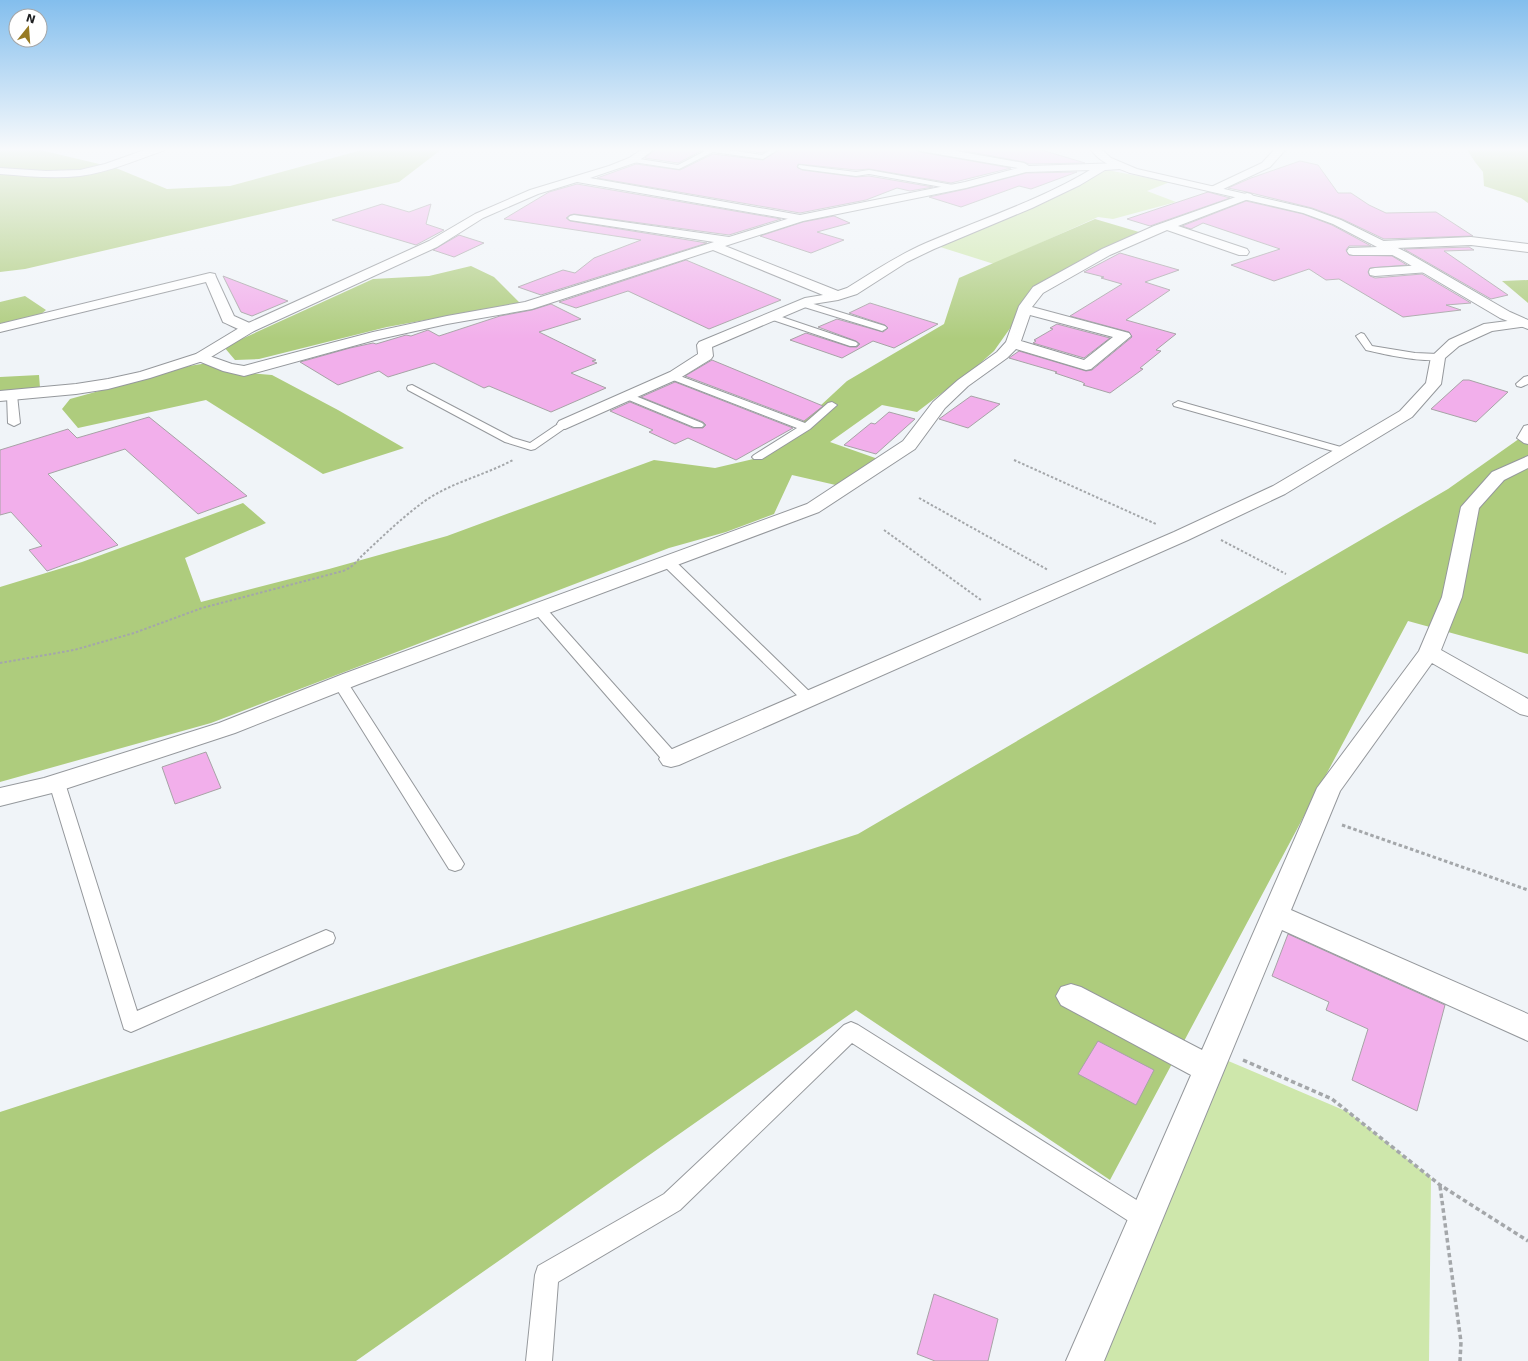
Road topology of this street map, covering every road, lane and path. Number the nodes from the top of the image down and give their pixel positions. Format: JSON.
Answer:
{"nodes":[{"id":1,"x":489,"y":212,"type":"edge"},
{"id":2,"x":763,"y":212,"type":"edge"},
{"id":3,"x":835,"y":212,"type":"edge"},
{"id":4,"x":1014,"y":212,"type":"edge"},
{"id":5,"x":1206,"y":212,"type":"edge"},
{"id":6,"x":1308,"y":212,"type":"edge"},
{"id":7,"x":574,"y":218,"type":"dead end"},
{"id":8,"x":800,"y":218,"type":"junction"},
{"id":9,"x":1168,"y":226,"type":"junction"},
{"id":10,"x":729,"y":240,"type":"junction"},
{"id":11,"x":1382,"y":245,"type":"junction"},
{"id":12,"x":714,"y":246,"type":"junction"},
{"id":13,"x":1528,"y":248,"type":"edge"},
{"id":14,"x":1353,"y":251,"type":"dead end"},
{"id":15,"x":1393,"y":251,"type":"junction"},
{"id":16,"x":1242,"y":252,"type":"dead end"},
{"id":17,"x":1425,"y":269,"type":"junction"},
{"id":18,"x":1375,"y":272,"type":"dead end"},
{"id":19,"x":838,"y":296,"type":"junction"},
{"id":20,"x":804,"y":304,"type":"junction"},
{"id":21,"x":1025,"y":309,"type":"junction"},
{"id":22,"x":773,"y":317,"type":"junction"},
{"id":23,"x":1526,"y":324,"type":"edge"},
{"id":24,"x":0,"y":328,"type":"edge"},
{"id":25,"x":250,"y":328,"type":"junction"},
{"id":26,"x":882,"y":328,"type":"dead end"},
{"id":27,"x":1361,"y":336,"type":"dead end"},
{"id":28,"x":1013,"y":343,"type":"junction"},
{"id":29,"x":853,"y":344,"type":"dead end"},
{"id":30,"x":201,"y":357,"type":"junction"},
{"id":31,"x":1438,"y":357,"type":"junction"},
{"id":32,"x":672,"y":376,"type":"junction"},
{"id":33,"x":412,"y":388,"type":"dead end"},
{"id":34,"x":6,"y":395,"type":"edge"},
{"id":35,"x":628,"y":396,"type":"junction"},
{"id":36,"x":1178,"y":404,"type":"dead end"},
{"id":37,"x":832,"y":405,"type":"dead end"},
{"id":38,"x":14,"y":423,"type":"dead end"},
{"id":39,"x":565,"y":424,"type":"joint"},
{"id":40,"x":698,"y":425,"type":"dead end"},
{"id":41,"x":806,"y":427,"type":"junction"},
{"id":42,"x":1528,"y":428,"type":"edge"},
{"id":43,"x":1528,"y":441,"type":"edge"},
{"id":44,"x":531,"y":447,"type":"junction"},
{"id":45,"x":1344,"y":451,"type":"junction"},
{"id":46,"x":758,"y":457,"type":"dead end"},
{"id":47,"x":1014,"y":460,"type":"dead end"},
{"id":48,"x":1528,"y":461,"type":"edge"},
{"id":49,"x":919,"y":498,"type":"dead end"},
{"id":50,"x":884,"y":530,"type":"dead end"},
{"id":51,"x":1190,"y":532,"type":"junction"},
{"id":52,"x":668,"y":562,"type":"junction"},
{"id":53,"x":1286,"y":574,"type":"dead end"},
{"id":54,"x":1072,"y":583,"type":"junction"},
{"id":55,"x":539,"y":609,"type":"junction"},
{"id":56,"x":1002,"y":614,"type":"junction"},
{"id":57,"x":1430,"y":652,"type":"junction"},
{"id":58,"x":0,"y":663,"type":"edge"},
{"id":59,"x":341,"y":683,"type":"junction"},
{"id":60,"x":808,"y":698,"type":"junction"},
{"id":61,"x":1528,"y":709,"type":"edge"},
{"id":62,"x":671,"y":759,"type":"joint"},
{"id":63,"x":57,"y":783,"type":"junction"},
{"id":64,"x":0,"y":797,"type":"edge"},
{"id":65,"x":1317,"y":816,"type":"junction"},
{"id":66,"x":454,"y":864,"type":"dead end"},
{"id":67,"x":1528,"y":890,"type":"edge"},
{"id":68,"x":1275,"y":915,"type":"junction"},
{"id":69,"x":326,"y":938,"type":"dead end"},
{"id":70,"x":1071,"y":996,"type":"dead end"},
{"id":71,"x":1528,"y":1028,"type":"edge"},
{"id":72,"x":1214,"y":1059,"type":"junction"},
{"id":73,"x":1440,"y":1185,"type":"junction"},
{"id":74,"x":1146,"y":1219,"type":"junction"},
{"id":75,"x":1528,"y":1241,"type":"edge"},
{"id":76,"x":540,"y":1361,"type":"edge"},
{"id":77,"x":1085,"y":1361,"type":"edge"},
{"id":78,"x":1460,"y":1361,"type":"edge"}],
"edges":[{"from":1,"to":25,"type":"street"},
{"from":2,"to":8,"type":"street"},
{"from":3,"to":8,"type":"street"},
{"from":4,"to":19,"type":"street"},
{"from":5,"to":9,"type":"street"},
{"from":6,"to":11,"type":"street"},
{"from":7,"to":10,"type":"street"},
{"from":8,"to":10,"type":"street"},
{"from":9,"to":16,"type":"street"},
{"from":9,"to":21,"type":"street"},
{"from":10,"to":12,"type":"street"},
{"from":11,"to":13,"type":"street"},
{"from":11,"to":15,"type":"street"},
{"from":12,"to":19,"type":"street"},
{"from":12,"to":30,"type":"street"},
{"from":14,"to":15,"type":"street"},
{"from":15,"to":17,"type":"street"},
{"from":17,"to":18,"type":"street"},
{"from":17,"to":23,"type":"street"},
{"from":19,"to":20,"type":"street"},
{"from":20,"to":22,"type":"street"},
{"from":20,"to":26,"type":"lane"},
{"from":21,"to":28,"type":"street"},
{"from":21,"to":28,"type":"street"},
{"from":22,"to":29,"type":"lane"},
{"from":22,"to":32,"type":"street"},
{"from":23,"to":31,"type":"street"},
{"from":24,"to":25,"type":"street"},
{"from":25,"to":30,"type":"street"},
{"from":27,"to":31,"type":"lane"},
{"from":28,"to":52,"type":"street"},
{"from":30,"to":34,"type":"street"},
{"from":31,"to":45,"type":"street"},
{"from":32,"to":35,"type":"street"},
{"from":32,"to":41,"type":"lane"},
{"from":33,"to":44,"type":"lane"},
{"from":34,"to":38,"type":"lane"},
{"from":35,"to":39,"type":"street"},
{"from":35,"to":40,"type":"lane"},
{"from":36,"to":45,"type":"lane"},
{"from":37,"to":41,"type":"lane"},
{"from":39,"to":44,"type":"lane"},
{"from":41,"to":46,"type":"lane"},
{"from":42,"to":43,"type":"lane"},
{"from":44,"to":58,"type":"path"},
{"from":45,"to":51,"type":"street"},
{"from":47,"to":51,"type":"path"},
{"from":48,"to":57,"type":"street"},
{"from":49,"to":54,"type":"path"},
{"from":50,"to":56,"type":"path"},
{"from":51,"to":53,"type":"path"},
{"from":51,"to":54,"type":"street"},
{"from":52,"to":55,"type":"street"},
{"from":52,"to":60,"type":"lane"},
{"from":54,"to":56,"type":"street"},
{"from":55,"to":59,"type":"street"},
{"from":55,"to":62,"type":"lane"},
{"from":56,"to":60,"type":"street"},
{"from":57,"to":61,"type":"street"},
{"from":57,"to":65,"type":"street"},
{"from":59,"to":63,"type":"street"},
{"from":59,"to":66,"type":"lane"},
{"from":60,"to":62,"type":"street"},
{"from":63,"to":64,"type":"street"},
{"from":63,"to":69,"type":"lane"},
{"from":65,"to":67,"type":"path"},
{"from":65,"to":68,"type":"street"},
{"from":68,"to":71,"type":"street"},
{"from":68,"to":72,"type":"street"},
{"from":70,"to":72,"type":"street"},
{"from":72,"to":73,"type":"path"},
{"from":72,"to":74,"type":"street"},
{"from":73,"to":75,"type":"path"},
{"from":73,"to":78,"type":"path"},
{"from":74,"to":76,"type":"lane"},
{"from":74,"to":77,"type":"street"}]}
